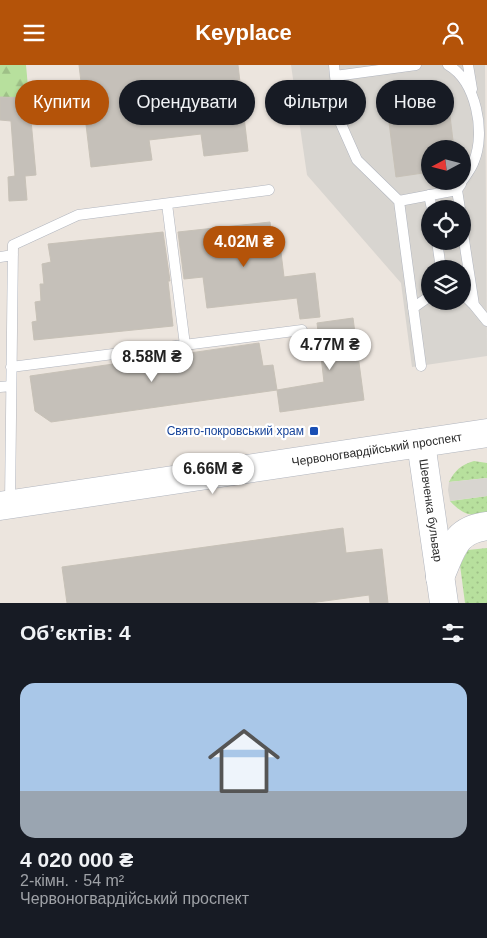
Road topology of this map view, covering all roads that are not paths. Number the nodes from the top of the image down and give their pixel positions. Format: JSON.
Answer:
{"nodes":[{"id":1,"x":334,"y":65,"type":"edge"},
{"id":2,"x":416,"y":65,"type":"edge"},
{"id":3,"x":448,"y":65,"type":"edge"},
{"id":4,"x":468,"y":65,"type":"edge"},
{"id":5,"x":335,"y":76,"type":"junction"},
{"id":6,"x":474,"y":97,"type":"junction"},
{"id":7,"x":471,"y":167,"type":"edge"},
{"id":8,"x":269,"y":190,"type":"dead end"},
{"id":9,"x":444,"y":190,"type":"edge"},
{"id":10,"x":429,"y":195,"type":"junction"},
{"id":11,"x":430,"y":200,"type":"edge"},
{"id":12,"x":399,"y":201,"type":"junction"},
{"id":13,"x":167,"y":203,"type":"junction"},
{"id":14,"x":466,"y":250,"type":"edge"},
{"id":15,"x":13,"y":255,"type":"junction"},
{"id":16,"x":0,"y":257,"type":"edge"},
{"id":17,"x":421,"y":302,"type":"edge"},
{"id":18,"x":471,"y":302,"type":"edge"},
{"id":19,"x":474,"y":305,"type":"junction"},
{"id":20,"x":413,"y":308,"type":"junction"},
{"id":21,"x":487,"y":321,"type":"edge"},
{"id":22,"x":302,"y":330,"type":"dead end"},
{"id":23,"x":185,"y":345,"type":"junction"},
{"id":24,"x":421,"y":366,"type":"dead end"},
{"id":25,"x":12,"y":367,"type":"junction"},
{"id":26,"x":11,"y":386,"type":"junction"},
{"id":27,"x":0,"y":387,"type":"edge"},
{"id":28,"x":487,"y":433,"type":"edge"},
{"id":29,"x":421,"y":443,"type":"junction"},
{"id":30,"x":5,"y":505,"type":"edge"},
{"id":31,"x":487,"y":526,"type":"edge"},
{"id":32,"x":442,"y":590,"type":"edge"}],
"edges":[{"from":1,"to":5,"type":"lane"},
{"from":2,"to":5,"type":"lane"},
{"from":3,"to":6,"type":"lane"},
{"from":4,"to":6,"type":"lane"},
{"from":5,"to":12,"type":"lane"},
{"from":6,"to":7,"type":"lane"},
{"from":8,"to":13,"type":"lane"},
{"from":9,"to":10,"type":"lane"},
{"from":10,"to":11,"type":"lane"},
{"from":10,"to":12,"type":"lane"},
{"from":12,"to":20,"type":"lane"},
{"from":13,"to":15,"type":"lane"},
{"from":13,"to":23,"type":"lane"},
{"from":14,"to":19,"type":"lane"},
{"from":15,"to":16,"type":"lane"},
{"from":15,"to":25,"type":"lane"},
{"from":17,"to":20,"type":"lane"},
{"from":18,"to":19,"type":"lane"},
{"from":19,"to":21,"type":"lane"},
{"from":20,"to":24,"type":"lane"},
{"from":22,"to":23,"type":"lane"},
{"from":23,"to":25,"type":"lane"},
{"from":25,"to":26,"type":"lane"},
{"from":26,"to":27,"type":"lane"},
{"from":26,"to":30,"type":"lane"},
{"from":28,"to":29,"type":"main road","name":"Червоногвардійський проспект"},
{"from":29,"to":30,"type":"main road","name":"Червоногвардійський проспект"},
{"from":29,"to":32,"type":"main road","name":"Шевченка бульвар"},
{"from":31,"to":32,"type":"main road"}]}
